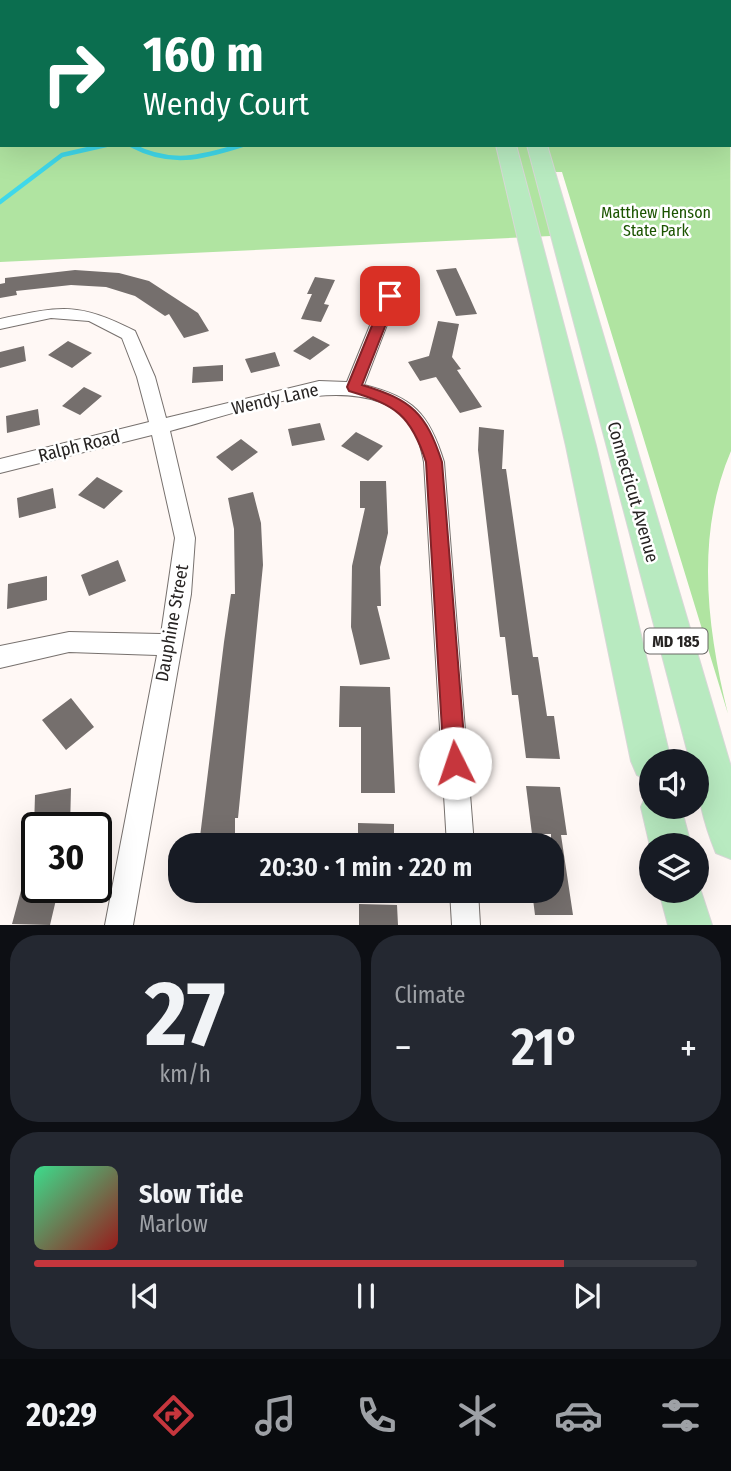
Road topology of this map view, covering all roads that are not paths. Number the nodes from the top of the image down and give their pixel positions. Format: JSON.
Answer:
{"nodes":[{"id":1,"x":507,"y":147,"type":"edge"},
{"id":2,"x":538,"y":147,"type":"edge"},
{"id":3,"x":564,"y":246,"type":"junction"},
{"id":4,"x":597,"y":281,"type":"dead end"},
{"id":5,"x":390,"y":296,"type":"dead end"},
{"id":6,"x":0,"y":324,"type":"edge"},
{"id":7,"x":556,"y":341,"type":"junction"},
{"id":8,"x":590,"y":341,"type":"junction"},
{"id":9,"x":354,"y":387,"type":"junction"},
{"id":10,"x":158,"y":427,"type":"junction"},
{"id":11,"x":0,"y":466,"type":"edge"},
{"id":12,"x":168,"y":645,"type":"junction"},
{"id":13,"x":0,"y":657,"type":"edge"},
{"id":14,"x":648,"y":749,"type":"edge"},
{"id":15,"x":460,"y":833,"type":"edge"},
{"id":16,"x":731,"y":838,"type":"edge"},
{"id":17,"x":465,"y":903,"type":"edge"},
{"id":18,"x":684,"y":903,"type":"edge"},
{"id":19,"x":119,"y":925,"type":"edge"},
{"id":20,"x":466,"y":925,"type":"edge"},
{"id":21,"x":690,"y":925,"type":"edge"}],
"edges":[{"from":1,"to":7,"type":"main road","name":"Connecticut Avenue","number":"MD 185"},
{"from":2,"to":3,"type":"main road","name":"Connecticut Avenue","number":"MD 185"},
{"from":3,"to":4,"type":"main road"},
{"from":3,"to":8,"type":"main road","name":"Connecticut Avenue","number":"MD 185"},
{"from":5,"to":9,"type":"street"},
{"from":6,"to":10,"type":"street","name":"Dauphine Street"},
{"from":7,"to":8,"type":"main road"},
{"from":7,"to":14,"type":"main road","name":"Connecticut Avenue","number":"MD 185"},
{"from":8,"to":16,"type":"main road","name":"Connecticut Avenue","number":"MD 185"},
{"from":9,"to":10,"type":"street","name":"Wendy Lane"},
{"from":9,"to":15,"type":"street","name":"Wendy Lane"},
{"from":10,"to":11,"type":"street","name":"Ralph Road"},
{"from":10,"to":12,"type":"street","name":"Dauphine Street"},
{"from":12,"to":13,"type":"street"},
{"from":12,"to":19,"type":"street","name":"Dauphine Street"},
{"from":17,"to":20,"type":"street"},
{"from":18,"to":21,"type":"main road"}]}
